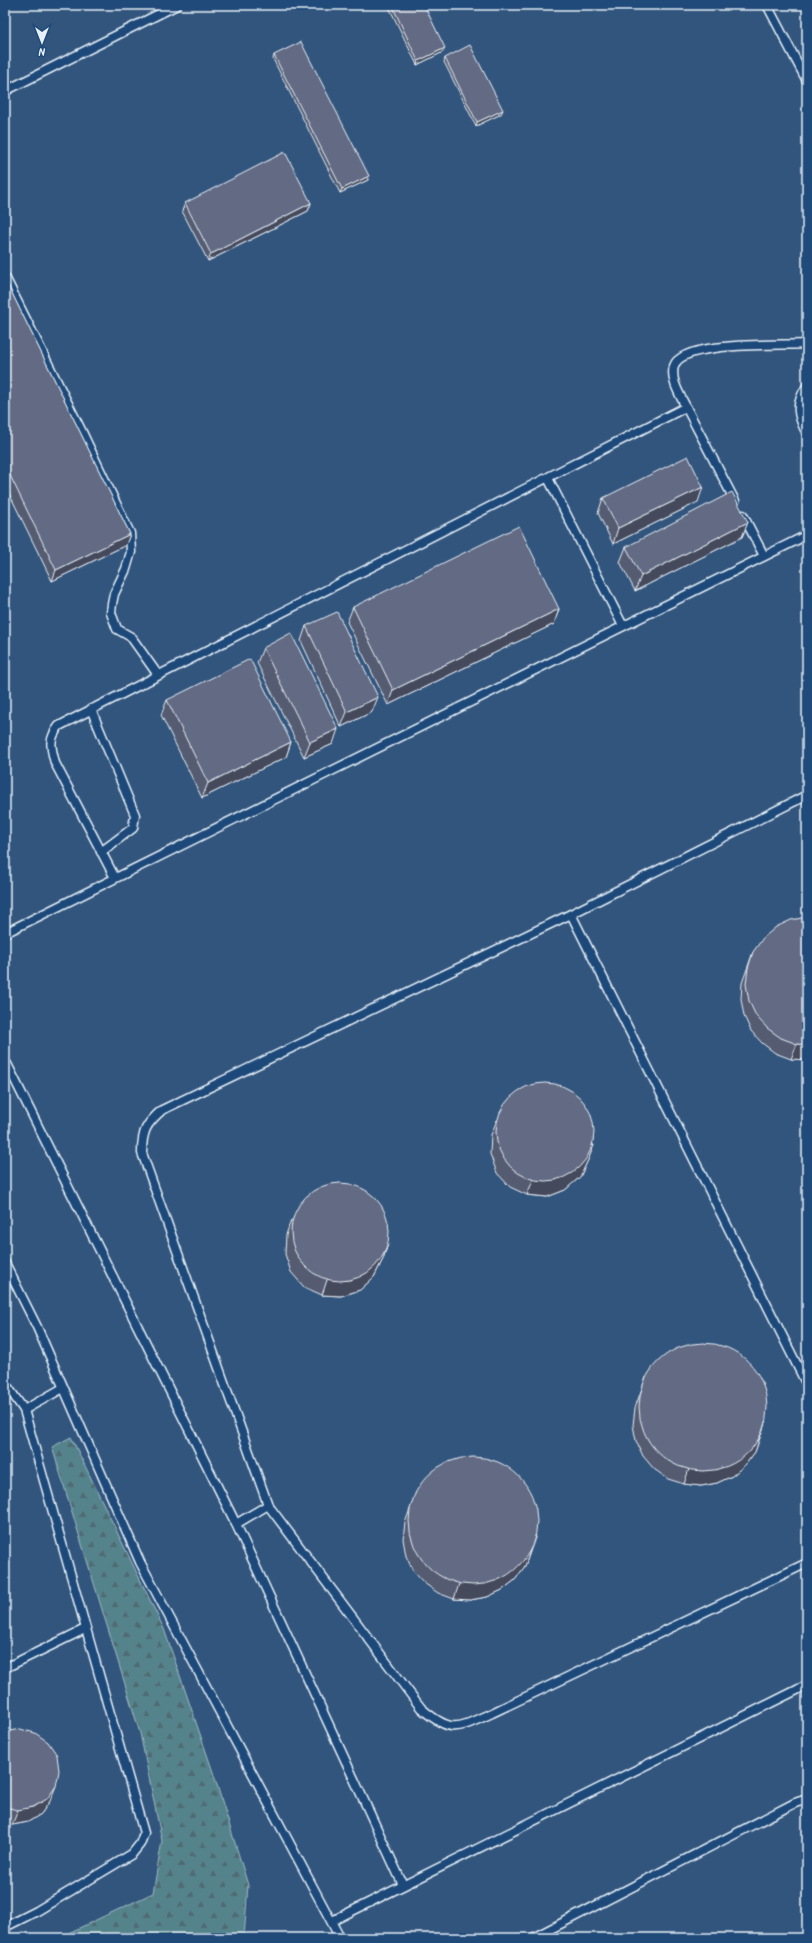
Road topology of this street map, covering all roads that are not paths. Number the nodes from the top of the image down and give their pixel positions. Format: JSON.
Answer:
{"nodes":[{"id":1,"x":177,"y":5,"type":"edge"},
{"id":2,"x":767,"y":5,"type":"edge"},
{"id":3,"x":807,"y":80,"type":"edge"},
{"id":4,"x":5,"y":91,"type":"edge"},
{"id":5,"x":5,"y":277,"type":"edge"},
{"id":6,"x":807,"y":344,"type":"edge"},
{"id":7,"x":807,"y":386,"type":"edge"},
{"id":8,"x":686,"y":407,"type":"junction"},
{"id":9,"x":807,"y":434,"type":"edge"},
{"id":10,"x":548,"y":478,"type":"junction"},
{"id":11,"x":807,"y":535,"type":"edge"},
{"id":12,"x":764,"y":556,"type":"junction"},
{"id":13,"x":623,"y":626,"type":"junction"},
{"id":14,"x":158,"y":675,"type":"junction"},
{"id":15,"x":91,"y":709,"type":"junction"},
{"id":16,"x":807,"y":795,"type":"edge"},
{"id":17,"x":101,"y":852,"type":"junction"},
{"id":18,"x":115,"y":878,"type":"junction"},
{"id":19,"x":571,"y":914,"type":"junction"},
{"id":20,"x":5,"y":933,"type":"edge"},
{"id":21,"x":7,"y":1064,"type":"dead end"},
{"id":22,"x":5,"y":1263,"type":"edge"},
{"id":23,"x":5,"y":1383,"type":"edge"},
{"id":24,"x":807,"y":1385,"type":"edge"},
{"id":25,"x":64,"y":1388,"type":"junction"},
{"id":26,"x":24,"y":1410,"type":"junction"},
{"id":27,"x":268,"y":1505,"type":"junction"},
{"id":28,"x":236,"y":1524,"type":"junction"},
{"id":29,"x":807,"y":1563,"type":"edge"},
{"id":30,"x":85,"y":1629,"type":"junction"},
{"id":31,"x":5,"y":1668,"type":"edge"},
{"id":32,"x":807,"y":1685,"type":"edge"},
{"id":33,"x":807,"y":1799,"type":"edge"},
{"id":34,"x":403,"y":1885,"type":"junction"},
{"id":35,"x":332,"y":1920,"type":"junction"},
{"id":36,"x":5,"y":1927,"type":"edge"},
{"id":37,"x":340,"y":1938,"type":"edge"},
{"id":38,"x":532,"y":1938,"type":"edge"}],
"edges":[{"from":1,"to":4,"type":"lane"},
{"from":2,"to":3,"type":"lane"},
{"from":5,"to":14,"type":"lane"},
{"from":6,"to":8,"type":"lane"},
{"from":7,"to":9,"type":"lane"},
{"from":8,"to":10,"type":"lane"},
{"from":8,"to":12,"type":"lane"},
{"from":10,"to":13,"type":"lane"},
{"from":10,"to":14,"type":"lane"},
{"from":11,"to":12,"type":"lane"},
{"from":12,"to":13,"type":"lane"},
{"from":13,"to":18,"type":"lane"},
{"from":14,"to":15,"type":"lane"},
{"from":15,"to":17,"type":"lane"},
{"from":15,"to":17,"type":"lane"},
{"from":16,"to":19,"type":"lane"},
{"from":17,"to":18,"type":"lane"},
{"from":18,"to":20,"type":"lane"},
{"from":19,"to":24,"type":"lane"},
{"from":19,"to":27,"type":"lane"},
{"from":21,"to":28,"type":"lane"},
{"from":22,"to":25,"type":"lane"},
{"from":23,"to":26,"type":"lane"},
{"from":25,"to":26,"type":"lane"},
{"from":25,"to":35,"type":"lane"},
{"from":26,"to":30,"type":"lane"},
{"from":27,"to":28,"type":"lane"},
{"from":27,"to":29,"type":"lane"},
{"from":28,"to":34,"type":"lane"},
{"from":30,"to":31,"type":"lane"},
{"from":30,"to":36,"type":"lane"},
{"from":32,"to":34,"type":"lane"},
{"from":33,"to":38,"type":"lane"},
{"from":34,"to":35,"type":"lane"},
{"from":35,"to":37,"type":"lane"}]}
